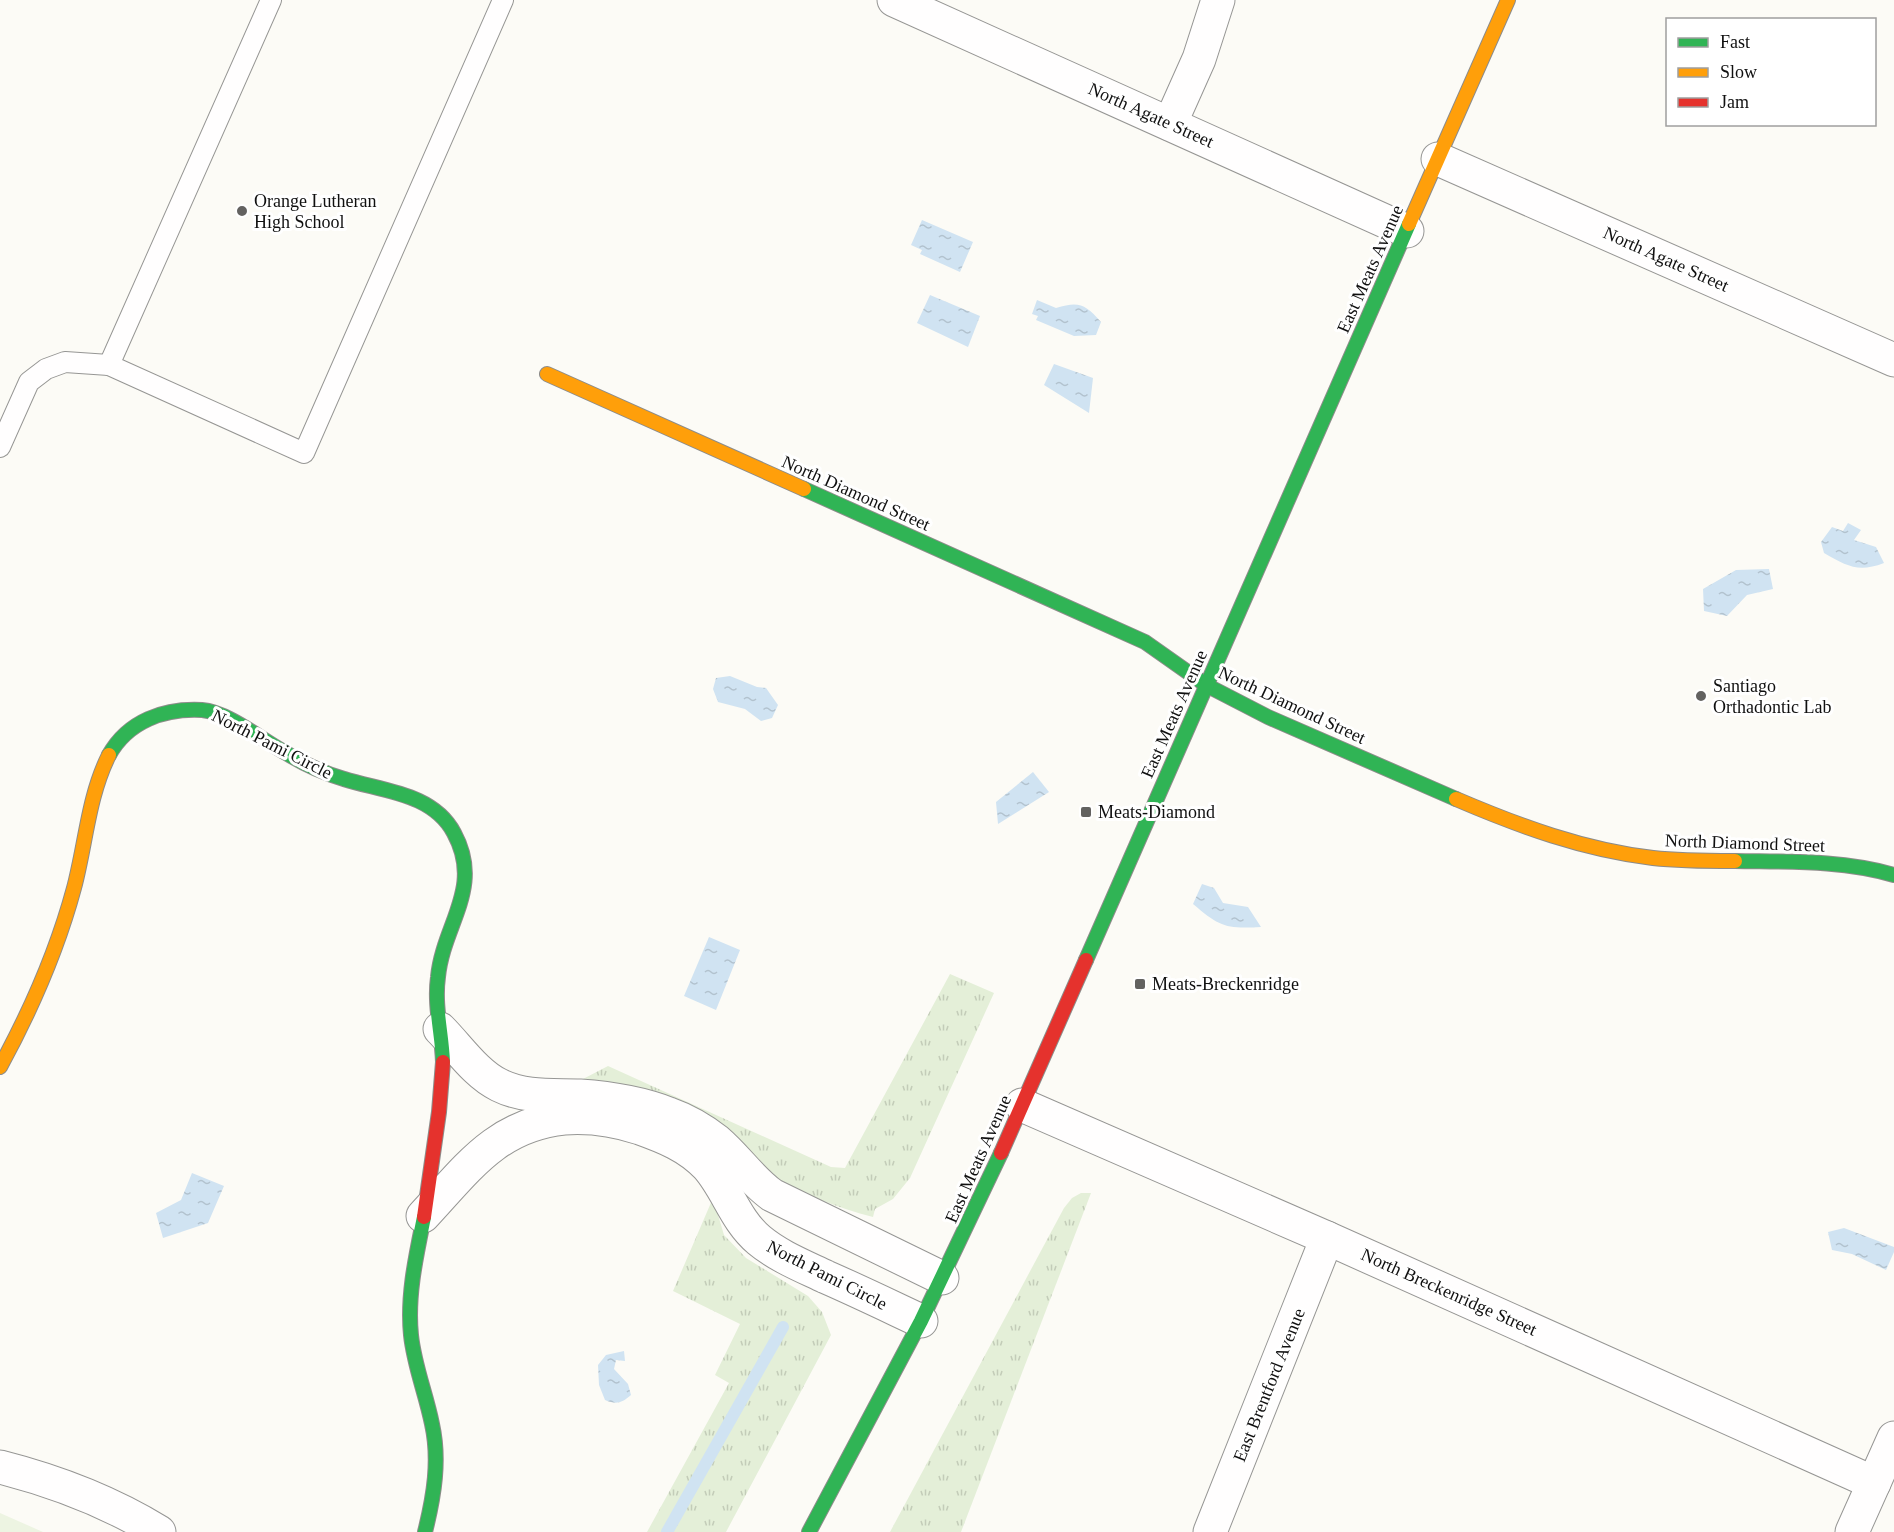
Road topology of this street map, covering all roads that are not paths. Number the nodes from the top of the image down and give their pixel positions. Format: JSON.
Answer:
{"nodes":[{"id":1,"x":271,"y":0,"type":"edge"},
{"id":2,"x":503,"y":0,"type":"edge"},
{"id":3,"x":894,"y":0,"type":"edge"},
{"id":4,"x":1218,"y":0,"type":"edge"},
{"id":5,"x":1508,"y":0,"type":"edge"},
{"id":6,"x":1170,"y":124,"type":"junction"},
{"id":7,"x":1438,"y":159,"type":"junction"},
{"id":8,"x":1407,"y":231,"type":"junction"},
{"id":9,"x":1894,"y":360,"type":"edge"},
{"id":10,"x":109,"y":365,"type":"junction"},
{"id":11,"x":547,"y":374,"type":"dead end"},
{"id":12,"x":0,"y":447,"type":"edge"},
{"id":13,"x":1206,"y":686,"type":"junction"},
{"id":14,"x":1894,"y":875,"type":"edge"},
{"id":15,"x":440,"y":1029,"type":"junction"},
{"id":16,"x":0,"y":1067,"type":"edge"},
{"id":17,"x":1022,"y":1105,"type":"junction"},
{"id":18,"x":423,"y":1216,"type":"junction"},
{"id":19,"x":1327,"y":1238,"type":"junction"},
{"id":20,"x":942,"y":1278,"type":"junction"},
{"id":21,"x":921,"y":1321,"type":"junction"},
{"id":22,"x":1894,"y":1438,"type":"edge"},
{"id":23,"x":0,"y":1467,"type":"edge"},
{"id":24,"x":1874,"y":1483,"type":"junction"},
{"id":25,"x":159,"y":1532,"type":"edge"},
{"id":26,"x":425,"y":1532,"type":"edge"},
{"id":27,"x":809,"y":1532,"type":"edge"},
{"id":28,"x":1210,"y":1532,"type":"edge"},
{"id":29,"x":1852,"y":1532,"type":"edge"}],
"edges":[{"from":1,"to":10,"type":"lane"},
{"from":2,"to":10,"type":"lane"},
{"from":3,"to":6,"type":"street","name":"North Agate Street"},
{"from":4,"to":6,"type":"street"},
{"from":5,"to":7,"type":"street","name":"East Meats Avenue"},
{"from":6,"to":8,"type":"street","name":"North Agate Street"},
{"from":7,"to":8,"type":"street","name":"East Meats Avenue"},
{"from":7,"to":9,"type":"street","name":"North Agate Street"},
{"from":8,"to":13,"type":"street","name":"East Meats Avenue"},
{"from":10,"to":12,"type":"lane"},
{"from":11,"to":13,"type":"street","name":"North Diamond Street"},
{"from":13,"to":14,"type":"street","name":"North Diamond Street"},
{"from":13,"to":17,"type":"street","name":"East Meats Avenue"},
{"from":15,"to":16,"type":"street","name":"North Pami Circle"},
{"from":15,"to":18,"type":"street","name":"North Pami Circle"},
{"from":15,"to":20,"type":"street"},
{"from":17,"to":19,"type":"street","name":"North Breckenridge Street"},
{"from":17,"to":20,"type":"street","name":"East Meats Avenue"},
{"from":18,"to":21,"type":"street","name":"North Pami Circle"},
{"from":18,"to":26,"type":"street","name":"North Pami Circle"},
{"from":19,"to":24,"type":"street","name":"North Breckenridge Street"},
{"from":19,"to":28,"type":"street","name":"East Brentford Avenue"},
{"from":20,"to":21,"type":"street","name":"East Meats Avenue"},
{"from":21,"to":27,"type":"street","name":"East Meats Avenue"},
{"from":22,"to":24,"type":"street"},
{"from":23,"to":25,"type":"street"},
{"from":24,"to":29,"type":"street"}]}
